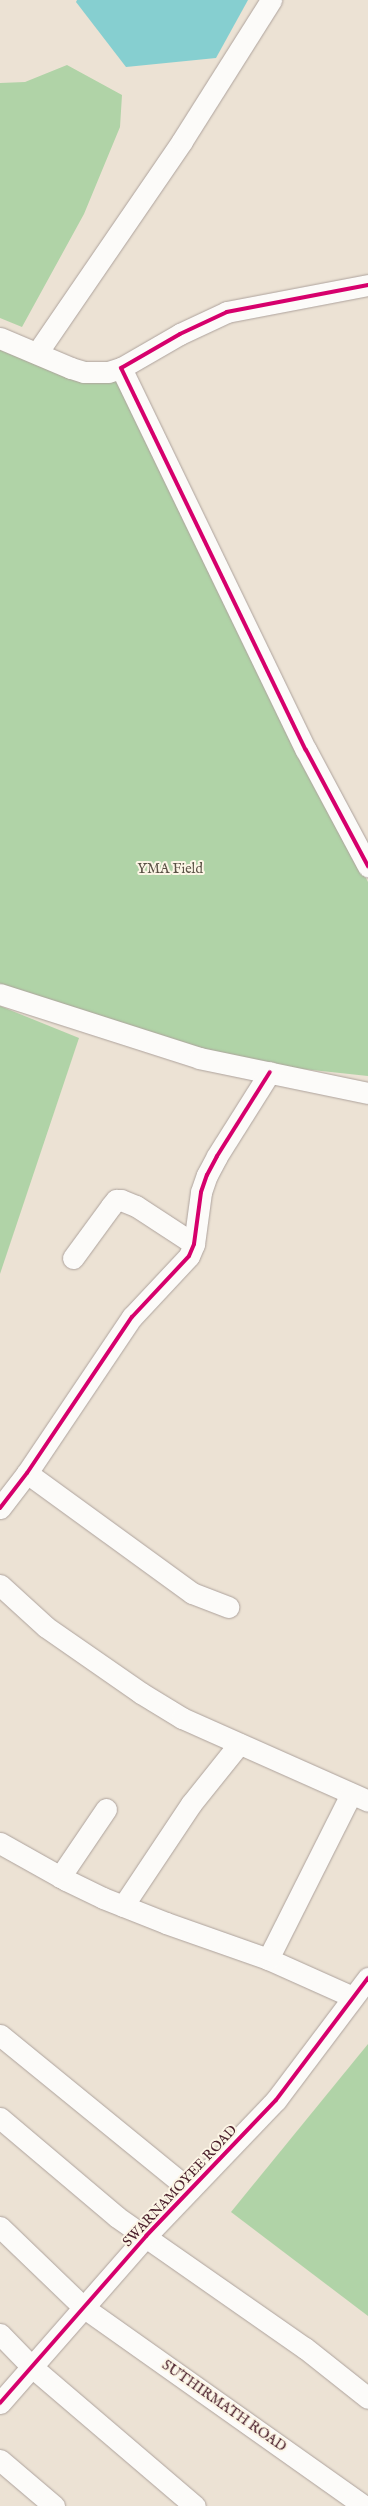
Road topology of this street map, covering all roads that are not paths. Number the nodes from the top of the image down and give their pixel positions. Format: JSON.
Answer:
{"nodes":[{"id":1,"x":271,"y":0,"type":"edge"},
{"id":2,"x":368,"y":285,"type":"edge"},
{"id":3,"x":0,"y":338,"type":"edge"},
{"id":4,"x":36,"y":353,"type":"junction"},
{"id":5,"x":121,"y":368,"type":"junction"},
{"id":6,"x":368,"y":866,"type":"edge"},
{"id":7,"x":0,"y":994,"type":"edge"},
{"id":8,"x":270,"y":1072,"type":"junction"},
{"id":9,"x":368,"y":1093,"type":"edge"},
{"id":10,"x":194,"y":1244,"type":"junction"},
{"id":11,"x":73,"y":1258,"type":"dead end"},
{"id":12,"x":26,"y":1474,"type":"junction"},
{"id":13,"x":0,"y":1508,"type":"edge"},
{"id":14,"x":0,"y":1585,"type":"edge"},
{"id":15,"x":228,"y":1607,"type":"dead end"},
{"id":16,"x":239,"y":1744,"type":"junction"},
{"id":17,"x":359,"y":1798,"type":"edge"},
{"id":18,"x":106,"y":1809,"type":"dead end"},
{"id":19,"x":0,"y":1843,"type":"edge"},
{"id":20,"x":60,"y":1877,"type":"junction"},
{"id":21,"x":123,"y":1906,"type":"junction"},
{"id":22,"x":268,"y":1959,"type":"junction"},
{"id":23,"x":368,"y":1978,"type":"edge"},
{"id":24,"x":354,"y":1997,"type":"junction"},
{"id":25,"x":0,"y":2035,"type":"edge"},
{"id":26,"x":0,"y":2118,"type":"edge"},
{"id":27,"x":190,"y":2190,"type":"junction"},
{"id":28,"x":0,"y":2227,"type":"edge"},
{"id":29,"x":146,"y":2236,"type":"junction"},
{"id":30,"x":83,"y":2306,"type":"junction"},
{"id":31,"x":0,"y":2334,"type":"edge"},
{"id":32,"x":32,"y":2367,"type":"junction"},
{"id":33,"x":368,"y":2398,"type":"edge"},
{"id":34,"x":0,"y":2403,"type":"edge"},
{"id":35,"x":0,"y":2460,"type":"edge"},
{"id":36,"x":54,"y":2506,"type":"edge"},
{"id":37,"x":195,"y":2506,"type":"edge"},
{"id":38,"x":364,"y":2506,"type":"edge"}],
"edges":[{"from":1,"to":4,"type":"street"},
{"from":2,"to":5,"type":"street"},
{"from":3,"to":4,"type":"street"},
{"from":4,"to":5,"type":"street"},
{"from":5,"to":6,"type":"street"},
{"from":7,"to":8,"type":"street"},
{"from":8,"to":9,"type":"street"},
{"from":8,"to":10,"type":"street"},
{"from":10,"to":11,"type":"street"},
{"from":10,"to":12,"type":"street"},
{"from":12,"to":13,"type":"street"},
{"from":12,"to":15,"type":"street"},
{"from":14,"to":16,"type":"street"},
{"from":16,"to":17,"type":"street"},
{"from":16,"to":21,"type":"street"},
{"from":17,"to":22,"type":"street"},
{"from":18,"to":20,"type":"street"},
{"from":19,"to":20,"type":"street"},
{"from":20,"to":21,"type":"street"},
{"from":21,"to":22,"type":"street"},
{"from":22,"to":24,"type":"street"},
{"from":23,"to":24,"type":"street","name":"SWARNAMOYEE ROAD"},
{"from":24,"to":27,"type":"street","name":"SWARNAMOYEE ROAD"},
{"from":25,"to":27,"type":"street"},
{"from":26,"to":29,"type":"street"},
{"from":27,"to":29,"type":"street","name":"SWARNAMOYEE ROAD"},
{"from":28,"to":30,"type":"street","name":"SUTHIRMATH ROAD"},
{"from":29,"to":30,"type":"street","name":"SWARNAMOYEE ROAD"},
{"from":29,"to":33,"type":"street"},
{"from":30,"to":32,"type":"street","name":"SWARNAMOYEE ROAD"},
{"from":30,"to":38,"type":"street","name":"SUTHIRMATH ROAD"},
{"from":31,"to":32,"type":"street"},
{"from":32,"to":34,"type":"street","name":"SWARNAMOYEE ROAD"},
{"from":32,"to":37,"type":"street"},
{"from":35,"to":36,"type":"street"}]}
